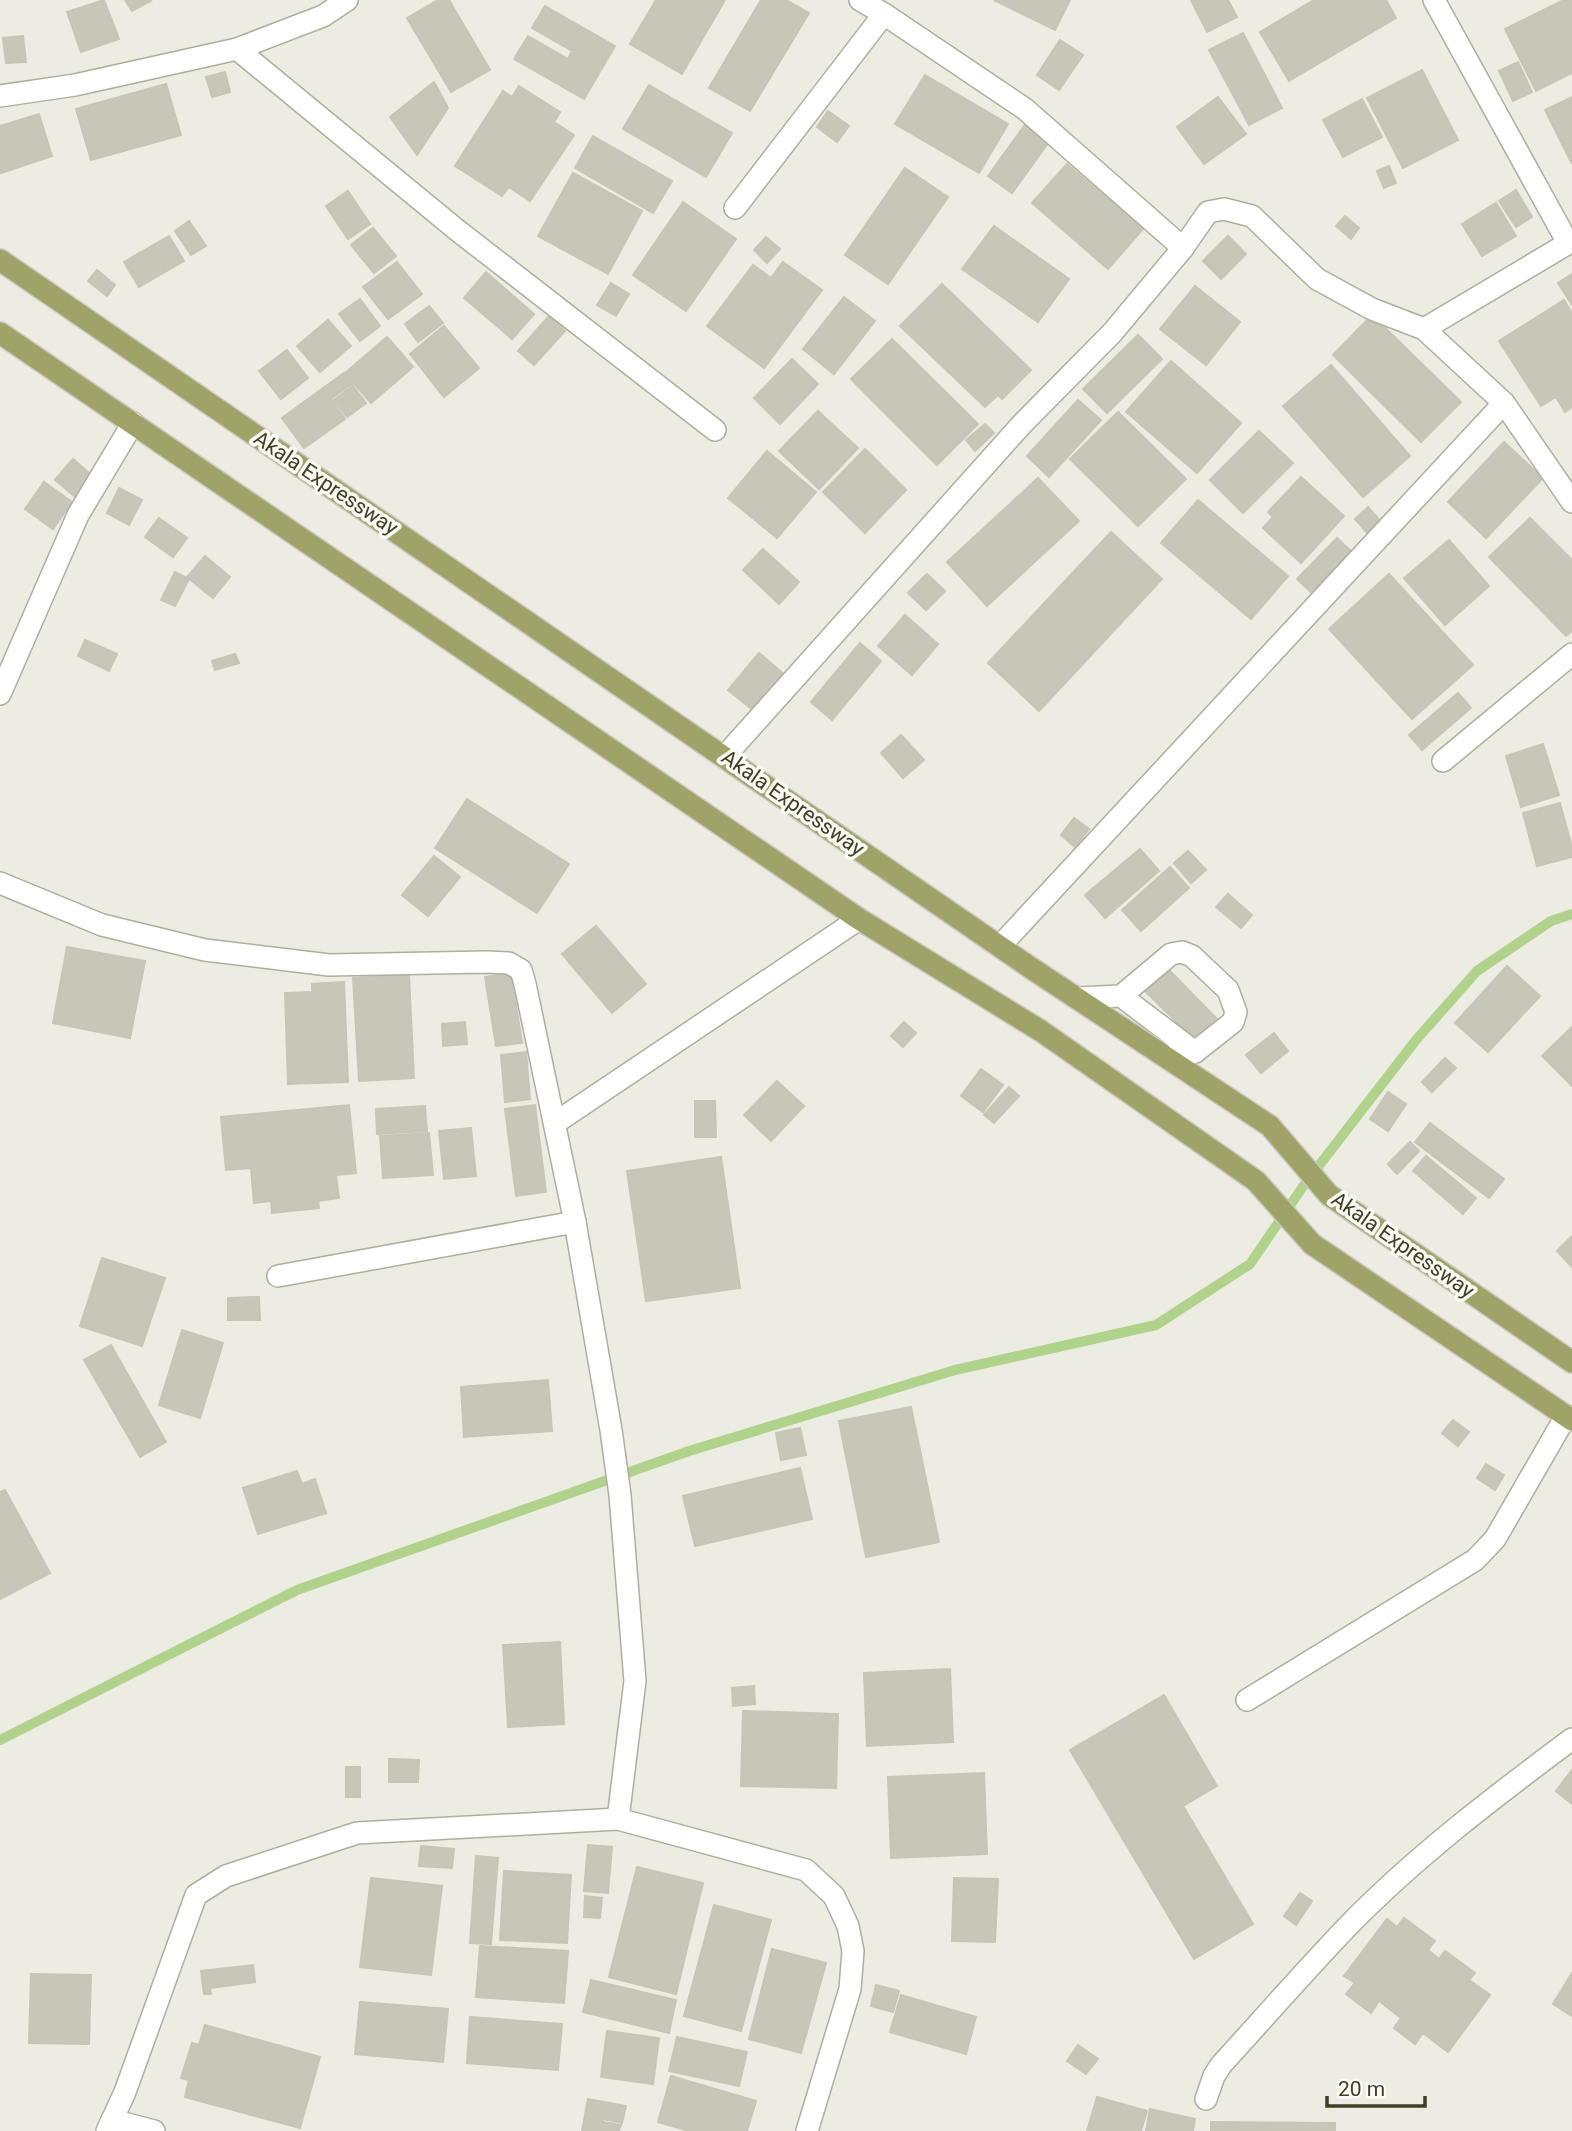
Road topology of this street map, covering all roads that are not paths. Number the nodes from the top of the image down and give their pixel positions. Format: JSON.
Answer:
{"nodes":[{"id":1,"x":347,"y":0,"type":"edge"},
{"id":2,"x":860,"y":0,"type":"edge"},
{"id":3,"x":1434,"y":0,"type":"edge"},
{"id":4,"x":884,"y":14,"type":"junction"},
{"id":5,"x":237,"y":49,"type":"junction"},
{"id":6,"x":0,"y":96,"type":"edge"},
{"id":7,"x":735,"y":208,"type":"dead end"},
{"id":8,"x":1570,"y":242,"type":"edge"},
{"id":9,"x":1183,"y":248,"type":"junction"},
{"id":10,"x":0,"y":260,"type":"edge"},
{"id":11,"x":1424,"y":329,"type":"junction"},
{"id":12,"x":0,"y":333,"type":"edge"},
{"id":13,"x":1504,"y":403,"type":"junction"},
{"id":14,"x":133,"y":423,"type":"junction"},
{"id":15,"x":715,"y":430,"type":"dead end"},
{"id":16,"x":1572,"y":502,"type":"edge"},
{"id":17,"x":1572,"y":654,"type":"edge"},
{"id":18,"x":0,"y":694,"type":"edge"},
{"id":19,"x":725,"y":756,"type":"junction"},
{"id":20,"x":1443,"y":761,"type":"dead end"},
{"id":21,"x":0,"y":883,"type":"edge"},
{"id":22,"x":859,"y":919,"type":"junction"},
{"id":23,"x":1000,"y":946,"type":"junction"},
{"id":24,"x":1121,"y":996,"type":"junction"},
{"id":25,"x":1078,"y":998,"type":"junction"},
{"id":26,"x":1195,"y":1052,"type":"junction"},
{"id":27,"x":1167,"y":1057,"type":"junction"},
{"id":28,"x":555,"y":1123,"type":"junction"},
{"id":29,"x":575,"y":1222,"type":"junction"},
{"id":30,"x":278,"y":1276,"type":"dead end"},
{"id":31,"x":1572,"y":1363,"type":"edge"},
{"id":32,"x":1569,"y":1418,"type":"edge"},
{"id":33,"x":1247,"y":1700,"type":"dead end"},
{"id":34,"x":1572,"y":1739,"type":"edge"},
{"id":35,"x":618,"y":1819,"type":"junction"},
{"id":36,"x":1206,"y":2099,"type":"dead end"},
{"id":37,"x":109,"y":2126,"type":"edge"},
{"id":38,"x":154,"y":2131,"type":"edge"},
{"id":39,"x":807,"y":2131,"type":"edge"}],
"edges":[{"from":1,"to":5,"type":"street"},
{"from":2,"to":4,"type":"street"},
{"from":3,"to":8,"type":"street"},
{"from":4,"to":7,"type":"street"},
{"from":4,"to":9,"type":"street"},
{"from":5,"to":6,"type":"street"},
{"from":5,"to":15,"type":"street"},
{"from":8,"to":11,"type":"street"},
{"from":9,"to":11,"type":"street"},
{"from":9,"to":19,"type":"street"},
{"from":10,"to":19,"type":"main road","name":"Akala Expressway"},
{"from":11,"to":13,"type":"street"},
{"from":12,"to":14,"type":"main road"},
{"from":13,"to":16,"type":"street"},
{"from":13,"to":23,"type":"street"},
{"from":14,"to":18,"type":"street"},
{"from":14,"to":22,"type":"main road"},
{"from":17,"to":20,"type":"street"},
{"from":19,"to":23,"type":"main road","name":"Akala Expressway"},
{"from":21,"to":28,"type":"street"},
{"from":22,"to":28,"type":"street"},
{"from":22,"to":32,"type":"main road"},
{"from":23,"to":25,"type":"main road","name":"Akala Expressway"},
{"from":24,"to":25,"type":"street"},
{"from":24,"to":26,"type":"street"},
{"from":24,"to":26,"type":"street"},
{"from":25,"to":27,"type":"main road","name":"Akala Expressway"},
{"from":26,"to":27,"type":"street"},
{"from":27,"to":31,"type":"main road","name":"Akala Expressway"},
{"from":28,"to":29,"type":"street"},
{"from":29,"to":30,"type":"street"},
{"from":29,"to":35,"type":"street"},
{"from":32,"to":33,"type":"street"},
{"from":34,"to":36,"type":"street"},
{"from":35,"to":37,"type":"street"},
{"from":35,"to":39,"type":"street"},
{"from":37,"to":38,"type":"street"}]}
